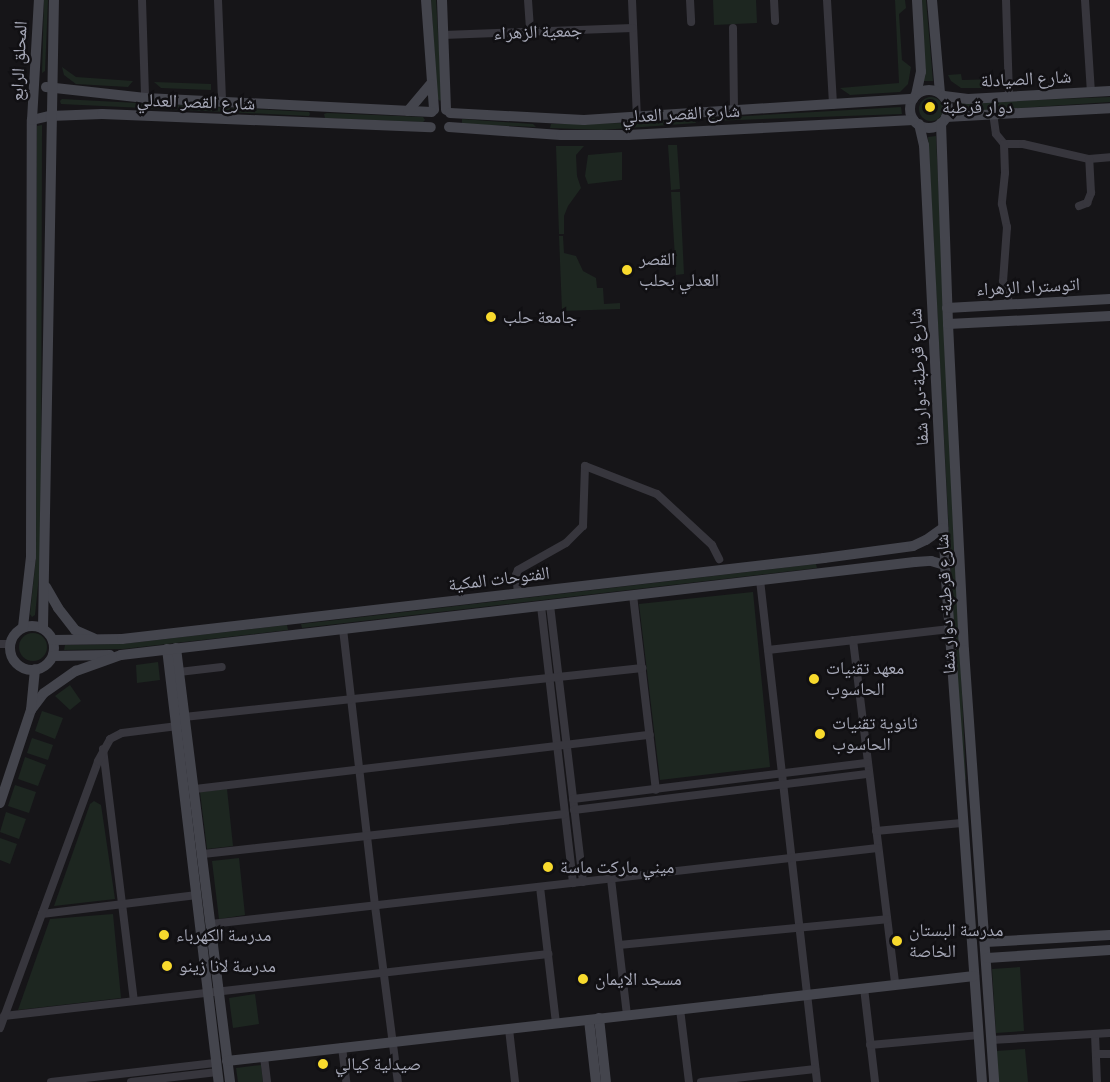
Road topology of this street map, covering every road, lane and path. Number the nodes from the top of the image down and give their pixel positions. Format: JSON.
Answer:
{"nodes":[{"id":1,"x":39,"y":0,"type":"edge"},
{"id":2,"x":54,"y":0,"type":"edge"},
{"id":3,"x":142,"y":0,"type":"edge"},
{"id":4,"x":218,"y":0,"type":"edge"},
{"id":5,"x":426,"y":0,"type":"edge"},
{"id":6,"x":441,"y":0,"type":"edge"},
{"id":7,"x":528,"y":0,"type":"edge"},
{"id":8,"x":632,"y":0,"type":"edge"},
{"id":9,"x":690,"y":0,"type":"edge"},
{"id":10,"x":774,"y":0,"type":"edge"},
{"id":11,"x":827,"y":0,"type":"edge"},
{"id":12,"x":917,"y":0,"type":"edge"},
{"id":13,"x":932,"y":0,"type":"edge"},
{"id":14,"x":1006,"y":0,"type":"edge"},
{"id":15,"x":1085,"y":0,"type":"edge"},
{"id":16,"x":775,"y":21,"type":"dead end"},
{"id":17,"x":692,"y":22,"type":"dead end"},
{"id":18,"x":633,"y":28,"type":"junction"},
{"id":19,"x":733,"y":28,"type":"dead end"},
{"id":20,"x":530,"y":32,"type":"junction"},
{"id":21,"x":443,"y":35,"type":"junction"},
{"id":22,"x":34,"y":82,"type":"junction"},
{"id":23,"x":431,"y":84,"type":"junction"},
{"id":24,"x":50,"y":88,"type":"junction"},
{"id":25,"x":1110,"y":91,"type":"edge"},
{"id":26,"x":1091,"y":92,"type":"junction"},
{"id":27,"x":942,"y":94,"type":"junction"},
{"id":28,"x":915,"y":97,"type":"junction"},
{"id":29,"x":1010,"y":97,"type":"junction"},
{"id":30,"x":145,"y":98,"type":"junction"},
{"id":31,"x":222,"y":101,"type":"junction"},
{"id":32,"x":833,"y":105,"type":"junction"},
{"id":33,"x":317,"y":106,"type":"junction"},
{"id":34,"x":1110,"y":108,"type":"edge"},
{"id":35,"x":408,"y":111,"type":"junction"},
{"id":36,"x":433,"y":111,"type":"junction"},
{"id":37,"x":448,"y":111,"type":"junction"},
{"id":38,"x":734,"y":111,"type":"junction"},
{"id":39,"x":702,"y":113,"type":"junction"},
{"id":40,"x":993,"y":113,"type":"junction"},
{"id":41,"x":50,"y":116,"type":"junction"},
{"id":42,"x":637,"y":117,"type":"junction"},
{"id":43,"x":543,"y":119,"type":"junction"},
{"id":44,"x":32,"y":120,"type":"junction"},
{"id":45,"x":944,"y":120,"type":"junction"},
{"id":46,"x":917,"y":122,"type":"junction"},
{"id":47,"x":316,"y":123,"type":"junction"},
{"id":48,"x":431,"y":127,"type":"junction"},
{"id":49,"x":449,"y":127,"type":"junction"},
{"id":50,"x":704,"y":130,"type":"junction"},
{"id":51,"x":543,"y":134,"type":"junction"},
{"id":52,"x":1004,"y":144,"type":"junction"},
{"id":53,"x":1110,"y":157,"type":"edge"},
{"id":54,"x":1089,"y":159,"type":"junction"},
{"id":55,"x":1079,"y":206,"type":"dead end"},
{"id":56,"x":1110,"y":299,"type":"edge"},
{"id":57,"x":1009,"y":305,"type":"junction"},
{"id":58,"x":947,"y":308,"type":"junction"},
{"id":59,"x":1110,"y":316,"type":"edge"},
{"id":60,"x":948,"y":324,"type":"junction"},
{"id":61,"x":943,"y":528,"type":"junction"},
{"id":62,"x":824,"y":558,"type":"junction"},
{"id":63,"x":719,"y":559,"type":"dead end"},
{"id":64,"x":945,"y":565,"type":"junction"},
{"id":65,"x":826,"y":573,"type":"junction"},
{"id":66,"x":760,"y":580,"type":"junction"},
{"id":67,"x":45,"y":585,"type":"junction"},
{"id":68,"x":518,"y":593,"type":"junction"},
{"id":69,"x":633,"y":595,"type":"junction"},
{"id":70,"x":546,"y":605,"type":"junction"},
{"id":71,"x":295,"y":619,"type":"junction"},
{"id":72,"x":23,"y":627,"type":"junction"},
{"id":73,"x":43,"y":628,"type":"junction"},
{"id":74,"x":343,"y":629,"type":"junction"},
{"id":75,"x":950,"y":629,"type":"junction"},
{"id":76,"x":296,"y":634,"type":"junction"},
{"id":77,"x":96,"y":639,"type":"junction"},
{"id":78,"x":53,"y":640,"type":"junction"},
{"id":79,"x":853,"y":640,"type":"junction"},
{"id":80,"x":5,"y":644,"type":"edge"},
{"id":81,"x":171,"y":649,"type":"junction"},
{"id":82,"x":768,"y":650,"type":"junction"},
{"id":83,"x":964,"y":650,"type":"junction"},
{"id":84,"x":951,"y":651,"type":"junction"},
{"id":85,"x":120,"y":655,"type":"junction"},
{"id":86,"x":53,"y":656,"type":"junction"},
{"id":87,"x":222,"y":667,"type":"dead end"},
{"id":88,"x":642,"y":668,"type":"junction"},
{"id":89,"x":35,"y":669,"type":"junction"},
{"id":90,"x":179,"y":672,"type":"junction"},
{"id":91,"x":559,"y":676,"type":"junction"},
{"id":92,"x":549,"y":678,"type":"junction"},
{"id":93,"x":351,"y":699,"type":"junction"},
{"id":94,"x":31,"y":710,"type":"junction"},
{"id":95,"x":181,"y":721,"type":"junction"},
{"id":96,"x":650,"y":735,"type":"junction"},
{"id":97,"x":567,"y":745,"type":"junction"},
{"id":98,"x":557,"y":746,"type":"junction"},
{"id":99,"x":103,"y":748,"type":"junction"},
{"id":100,"x":868,"y":763,"type":"junction"},
{"id":101,"x":359,"y":769,"type":"junction"},
{"id":102,"x":782,"y":774,"type":"junction"},
{"id":103,"x":869,"y":774,"type":"junction"},
{"id":104,"x":783,"y":785,"type":"junction"},
{"id":105,"x":195,"y":789,"type":"junction"},
{"id":106,"x":974,"y":789,"type":"junction"},
{"id":107,"x":656,"y":790,"type":"junction"},
{"id":108,"x":960,"y":790,"type":"junction"},
{"id":109,"x":573,"y":799,"type":"junction"},
{"id":110,"x":0,"y":802,"type":"edge"},
{"id":111,"x":574,"y":810,"type":"junction"},
{"id":112,"x":565,"y":814,"type":"junction"},
{"id":113,"x":962,"y":823,"type":"junction"},
{"id":114,"x":876,"y":831,"type":"junction"},
{"id":115,"x":367,"y":836,"type":"junction"},
{"id":116,"x":878,"y":848,"type":"junction"},
{"id":117,"x":203,"y":854,"type":"junction"},
{"id":118,"x":792,"y":858,"type":"junction"},
{"id":119,"x":611,"y":879,"type":"junction"},
{"id":120,"x":583,"y":882,"type":"junction"},
{"id":121,"x":573,"y":883,"type":"junction"},
{"id":122,"x":540,"y":887,"type":"junction"},
{"id":123,"x":196,"y":895,"type":"junction"},
{"id":124,"x":124,"y":903,"type":"junction"},
{"id":125,"x":375,"y":906,"type":"junction"},
{"id":126,"x":42,"y":914,"type":"junction"},
{"id":127,"x":887,"y":919,"type":"junction"},
{"id":128,"x":211,"y":924,"type":"junction"},
{"id":129,"x":799,"y":927,"type":"junction"},
{"id":130,"x":1110,"y":935,"type":"edge"},
{"id":131,"x":986,"y":942,"type":"junction"},
{"id":132,"x":619,"y":945,"type":"junction"},
{"id":133,"x":1110,"y":950,"type":"edge"},
{"id":134,"x":548,"y":954,"type":"junction"},
{"id":135,"x":987,"y":958,"type":"junction"},
{"id":136,"x":385,"y":973,"type":"junction"},
{"id":137,"x":974,"y":976,"type":"junction"},
{"id":138,"x":894,"y":984,"type":"junction"},
{"id":139,"x":864,"y":988,"type":"junction"},
{"id":140,"x":214,"y":993,"type":"junction"},
{"id":141,"x":807,"y":994,"type":"junction"},
{"id":142,"x":134,"y":1000,"type":"junction"},
{"id":143,"x":680,"y":1009,"type":"junction"},
{"id":144,"x":627,"y":1015,"type":"junction"},
{"id":145,"x":4,"y":1016,"type":"junction"},
{"id":146,"x":594,"y":1019,"type":"junction"},
{"id":147,"x":556,"y":1023,"type":"junction"},
{"id":148,"x":0,"y":1028,"type":"edge"},
{"id":149,"x":509,"y":1029,"type":"junction"},
{"id":150,"x":1110,"y":1033,"type":"edge"},
{"id":151,"x":1095,"y":1034,"type":"junction"},
{"id":152,"x":979,"y":1035,"type":"junction"},
{"id":153,"x":991,"y":1040,"type":"junction"},
{"id":154,"x":393,"y":1041,"type":"junction"},
{"id":155,"x":870,"y":1045,"type":"junction"},
{"id":156,"x":342,"y":1047,"type":"junction"},
{"id":157,"x":1096,"y":1054,"type":"junction"},
{"id":158,"x":1110,"y":1054,"type":"edge"},
{"id":159,"x":264,"y":1057,"type":"junction"},
{"id":160,"x":227,"y":1061,"type":"junction"},
{"id":161,"x":815,"y":1069,"type":"junction"},
{"id":162,"x":217,"y":1072,"type":"edge"},
{"id":163,"x":51,"y":1082,"type":"edge"},
{"id":164,"x":131,"y":1082,"type":"edge"},
{"id":165,"x":230,"y":1082,"type":"edge"},
{"id":166,"x":267,"y":1082,"type":"edge"},
{"id":167,"x":346,"y":1082,"type":"edge"},
{"id":168,"x":399,"y":1082,"type":"edge"},
{"id":169,"x":515,"y":1082,"type":"edge"},
{"id":170,"x":596,"y":1082,"type":"edge"},
{"id":171,"x":606,"y":1082,"type":"edge"},
{"id":172,"x":688,"y":1082,"type":"edge"},
{"id":173,"x":702,"y":1082,"type":"edge"},
{"id":174,"x":817,"y":1082,"type":"edge"},
{"id":175,"x":875,"y":1082,"type":"edge"},
{"id":176,"x":982,"y":1082,"type":"edge"},
{"id":177,"x":994,"y":1082,"type":"edge"},
{"id":178,"x":1097,"y":1082,"type":"edge"}],
"edges":[{"from":1,"to":22,"type":"street","name":"المحلق الرابع"},
{"from":2,"to":24,"type":"street","name":"المحلق الرابع"},
{"from":3,"to":30,"type":"street"},
{"from":4,"to":31,"type":"street"},
{"from":5,"to":23,"type":"street"},
{"from":6,"to":21,"type":"street"},
{"from":7,"to":20,"type":"street"},
{"from":8,"to":18,"type":"street"},
{"from":9,"to":17,"type":"street"},
{"from":10,"to":16,"type":"street"},
{"from":11,"to":32,"type":"street"},
{"from":12,"to":28,"type":"street"},
{"from":13,"to":27,"type":"street"},
{"from":14,"to":29,"type":"street"},
{"from":15,"to":26,"type":"street"},
{"from":18,"to":20,"type":"street","name":"جمعية الزهراء"},
{"from":18,"to":42,"type":"street"},
{"from":19,"to":38,"type":"street","name":"شارع القصر العدلي"},
{"from":20,"to":21,"type":"street","name":"جمعية الزهراء"},
{"from":21,"to":37,"type":"street"},
{"from":22,"to":24,"type":"street","name":"شارع القصر العدلي"},
{"from":22,"to":44,"type":"street","name":"المحلق الرابع"},
{"from":23,"to":35,"type":"street"},
{"from":23,"to":36,"type":"street"},
{"from":24,"to":30,"type":"street","name":"شارع القصر العدلي"},
{"from":24,"to":41,"type":"street","name":"المحلق الرابع"},
{"from":25,"to":26,"type":"street","name":"شارع الصيادلة"},
{"from":26,"to":29,"type":"street","name":"شارع الصيادلة"},
{"from":27,"to":28,"type":"street"},
{"from":27,"to":29,"type":"street","name":"شارع الصيادلة"},
{"from":27,"to":45,"type":"street"},
{"from":28,"to":32,"type":"street","name":"شارع القصر العدلي"},
{"from":28,"to":46,"type":"street"},
{"from":30,"to":31,"type":"street","name":"شارع القصر العدلي"},
{"from":31,"to":33,"type":"street","name":"شارع القصر العدلي"},
{"from":32,"to":38,"type":"street","name":"شارع القصر العدلي"},
{"from":33,"to":35,"type":"street","name":"شارع القصر العدلي"},
{"from":33,"to":47,"type":"street"},
{"from":34,"to":40,"type":"street","name":"شارع الصيادلة"},
{"from":35,"to":36,"type":"street","name":"شارع القصر العدلي"},
{"from":36,"to":37,"type":"street"},
{"from":36,"to":48,"type":"street"},
{"from":37,"to":43,"type":"street","name":"شارع القصر العدلي"},
{"from":37,"to":49,"type":"street"},
{"from":38,"to":39,"type":"street","name":"شارع القصر العدلي"},
{"from":39,"to":42,"type":"street","name":"شارع القصر العدلي"},
{"from":39,"to":50,"type":"street"},
{"from":40,"to":45,"type":"street","name":"شارع الصيادلة"},
{"from":40,"to":52,"type":"street"},
{"from":41,"to":44,"type":"street","name":"شارع القصر العدلي"},
{"from":41,"to":47,"type":"street","name":"شارع القصر العدلي"},
{"from":41,"to":67,"type":"street","name":"المحلق الرابع"},
{"from":42,"to":43,"type":"street","name":"شارع القصر العدلي"},
{"from":43,"to":51,"type":"street"},
{"from":44,"to":72,"type":"street","name":"المحلق الرابع"},
{"from":45,"to":46,"type":"street"},
{"from":45,"to":58,"type":"street","name":"شارع قرطبة- دوار شفا"},
{"from":46,"to":50,"type":"street","name":"شارع القصر العدلي"},
{"from":46,"to":61,"type":"street","name":"شارع قرطبة-دوار شفا"},
{"from":47,"to":48,"type":"street","name":"شارع القصر العدلي"},
{"from":48,"to":49,"type":"street"},
{"from":49,"to":51,"type":"street","name":"شارع القصر العدلي"},
{"from":50,"to":51,"type":"street","name":"شارع القصر العدلي"},
{"from":52,"to":54,"type":"street"},
{"from":52,"to":57,"type":"street"},
{"from":53,"to":54,"type":"street"},
{"from":54,"to":55,"type":"street"},
{"from":56,"to":57,"type":"street","name":"اتوستراد الزهراء"},
{"from":57,"to":58,"type":"street","name":"اتوستراد الزهراء"},
{"from":58,"to":60,"type":"street","name":"شارع قرطبة- دوار شفا"},
{"from":59,"to":60,"type":"street","name":"اتوستراد الزهراء"},
{"from":60,"to":83,"type":"street","name":"شارع قرطبة- دوار شفا"},
{"from":61,"to":62,"type":"street","name":"الفتوحات المكية"},
{"from":61,"to":64,"type":"street","name":"شارع قرطبة-دوار شفا"},
{"from":62,"to":65,"type":"street"},
{"from":62,"to":68,"type":"street","name":"الفتوحات المكية"},
{"from":63,"to":68,"type":"street"},
{"from":64,"to":65,"type":"street"},
{"from":64,"to":75,"type":"street","name":"شارع قرطبة-دوار شفا"},
{"from":65,"to":66,"type":"street"},
{"from":66,"to":69,"type":"street"},
{"from":66,"to":82,"type":"street"},
{"from":67,"to":73,"type":"street","name":"المحلق الرابع"},
{"from":67,"to":77,"type":"street"},
{"from":68,"to":71,"type":"street","name":"الفتوحات المكية"},
{"from":69,"to":70,"type":"street"},
{"from":69,"to":88,"type":"street"},
{"from":70,"to":74,"type":"street"},
{"from":70,"to":91,"type":"street"},
{"from":70,"to":92,"type":"street"},
{"from":71,"to":76,"type":"street"},
{"from":71,"to":77,"type":"street","name":"الفتوحات المكية"},
{"from":72,"to":73,"type":"street"},
{"from":72,"to":80,"type":"street"},
{"from":73,"to":78,"type":"street"},
{"from":74,"to":76,"type":"street"},
{"from":74,"to":93,"type":"street"},
{"from":75,"to":79,"type":"street"},
{"from":75,"to":84,"type":"street","name":"شارع قرطبة-دوار شفا"},
{"from":76,"to":81,"type":"street"},
{"from":77,"to":78,"type":"street","name":"الفتوحات المكية"},
{"from":78,"to":86,"type":"street"},
{"from":79,"to":82,"type":"street"},
{"from":79,"to":100,"type":"street"},
{"from":80,"to":89,"type":"street"},
{"from":81,"to":85,"type":"street"},
{"from":81,"to":90,"type":"street"},
{"from":81,"to":95,"type":"street"},
{"from":82,"to":102,"type":"street"},
{"from":83,"to":84,"type":"street"},
{"from":83,"to":106,"type":"street","name":"شارع قرطبة- دوار شفا"},
{"from":84,"to":108,"type":"street","name":"شارع قرطبة-دوار شفا"},
{"from":85,"to":86,"type":"street"},
{"from":85,"to":94,"type":"street"},
{"from":86,"to":89,"type":"street"},
{"from":87,"to":90,"type":"street"},
{"from":88,"to":91,"type":"street"},
{"from":88,"to":96,"type":"street"},
{"from":89,"to":94,"type":"street"},
{"from":90,"to":95,"type":"street"},
{"from":91,"to":92,"type":"street"},
{"from":91,"to":97,"type":"street"},
{"from":92,"to":93,"type":"street"},
{"from":92,"to":98,"type":"street"},
{"from":93,"to":95,"type":"street"},
{"from":93,"to":101,"type":"street"},
{"from":94,"to":110,"type":"street"},
{"from":95,"to":99,"type":"street"},
{"from":95,"to":105,"type":"street"},
{"from":95,"to":123,"type":"street"},
{"from":96,"to":97,"type":"street"},
{"from":96,"to":107,"type":"street"},
{"from":97,"to":98,"type":"street"},
{"from":97,"to":109,"type":"street"},
{"from":98,"to":101,"type":"street"},
{"from":98,"to":112,"type":"street"},
{"from":99,"to":124,"type":"street"},
{"from":99,"to":126,"type":"street"},
{"from":100,"to":102,"type":"street"},
{"from":100,"to":103,"type":"street"},
{"from":101,"to":105,"type":"street"},
{"from":101,"to":115,"type":"street"},
{"from":102,"to":104,"type":"street"},
{"from":102,"to":107,"type":"street"},
{"from":103,"to":104,"type":"street"},
{"from":103,"to":114,"type":"street"},
{"from":104,"to":111,"type":"street"},
{"from":104,"to":118,"type":"street"},
{"from":105,"to":117,"type":"street"},
{"from":106,"to":108,"type":"street"},
{"from":106,"to":131,"type":"street","name":"شارع قرطبة- دوار شفا"},
{"from":107,"to":109,"type":"street"},
{"from":108,"to":113,"type":"street","name":"شارع قرطبة-دوار شفا"},
{"from":109,"to":111,"type":"street"},
{"from":111,"to":120,"type":"street"},
{"from":112,"to":115,"type":"street"},
{"from":112,"to":121,"type":"street"},
{"from":113,"to":114,"type":"street"},
{"from":113,"to":137,"type":"street","name":"شارع قرطبة-دوار شفا"},
{"from":114,"to":116,"type":"street"},
{"from":115,"to":117,"type":"street"},
{"from":115,"to":125,"type":"street"},
{"from":116,"to":118,"type":"street"},
{"from":116,"to":127,"type":"street"},
{"from":117,"to":128,"type":"street"},
{"from":118,"to":119,"type":"street"},
{"from":118,"to":129,"type":"street"},
{"from":119,"to":120,"type":"street"},
{"from":119,"to":132,"type":"street"},
{"from":120,"to":121,"type":"street"},
{"from":121,"to":122,"type":"street"},
{"from":122,"to":125,"type":"street"},
{"from":122,"to":134,"type":"street"},
{"from":123,"to":124,"type":"street"},
{"from":123,"to":140,"type":"street"},
{"from":124,"to":126,"type":"street"},
{"from":124,"to":142,"type":"street"},
{"from":125,"to":128,"type":"street"},
{"from":125,"to":136,"type":"street"},
{"from":126,"to":145,"type":"street"},
{"from":127,"to":129,"type":"street"},
{"from":127,"to":138,"type":"street"},
{"from":128,"to":140,"type":"street"},
{"from":129,"to":132,"type":"street"},
{"from":129,"to":141,"type":"street"},
{"from":130,"to":131,"type":"street"},
{"from":131,"to":135,"type":"street","name":"شارع قرطبة- دوار شفا"},
{"from":132,"to":144,"type":"street"},
{"from":133,"to":135,"type":"street"},
{"from":134,"to":136,"type":"street"},
{"from":134,"to":147,"type":"street"},
{"from":135,"to":153,"type":"street","name":"شارع قرطبة- دوار شفا"},
{"from":136,"to":140,"type":"street"},
{"from":136,"to":154,"type":"street"},
{"from":137,"to":138,"type":"street"},
{"from":137,"to":152,"type":"street","name":"شارع قرطبة-دوار شفا"},
{"from":138,"to":139,"type":"street"},
{"from":139,"to":141,"type":"street"},
{"from":139,"to":155,"type":"street"},
{"from":140,"to":142,"type":"street"},
{"from":140,"to":160,"type":"street"},
{"from":140,"to":162,"type":"street"},
{"from":141,"to":143,"type":"street"},
{"from":141,"to":161,"type":"street"},
{"from":142,"to":145,"type":"street"},
{"from":143,"to":144,"type":"street"},
{"from":143,"to":172,"type":"street"},
{"from":144,"to":146,"type":"street"},
{"from":145,"to":148,"type":"street"},
{"from":146,"to":147,"type":"street"},
{"from":146,"to":170,"type":"street"},
{"from":146,"to":171,"type":"street"},
{"from":147,"to":149,"type":"street"},
{"from":149,"to":154,"type":"street"},
{"from":149,"to":169,"type":"street"},
{"from":150,"to":151,"type":"street"},
{"from":151,"to":153,"type":"street"},
{"from":151,"to":157,"type":"street"},
{"from":152,"to":155,"type":"street"},
{"from":152,"to":176,"type":"street","name":"شارع قرطبة-دوار شفا"},
{"from":153,"to":177,"type":"street","name":"شارع قرطبة- دوار شفا"},
{"from":154,"to":156,"type":"street"},
{"from":154,"to":168,"type":"street"},
{"from":155,"to":175,"type":"street"},
{"from":156,"to":159,"type":"street"},
{"from":156,"to":167,"type":"street"},
{"from":157,"to":158,"type":"street"},
{"from":157,"to":178,"type":"street"},
{"from":159,"to":160,"type":"street"},
{"from":159,"to":166,"type":"street"},
{"from":160,"to":165,"type":"street"},
{"from":161,"to":173,"type":"street"},
{"from":161,"to":174,"type":"street"},
{"from":162,"to":163,"type":"street"},
{"from":162,"to":164,"type":"street"}]}
